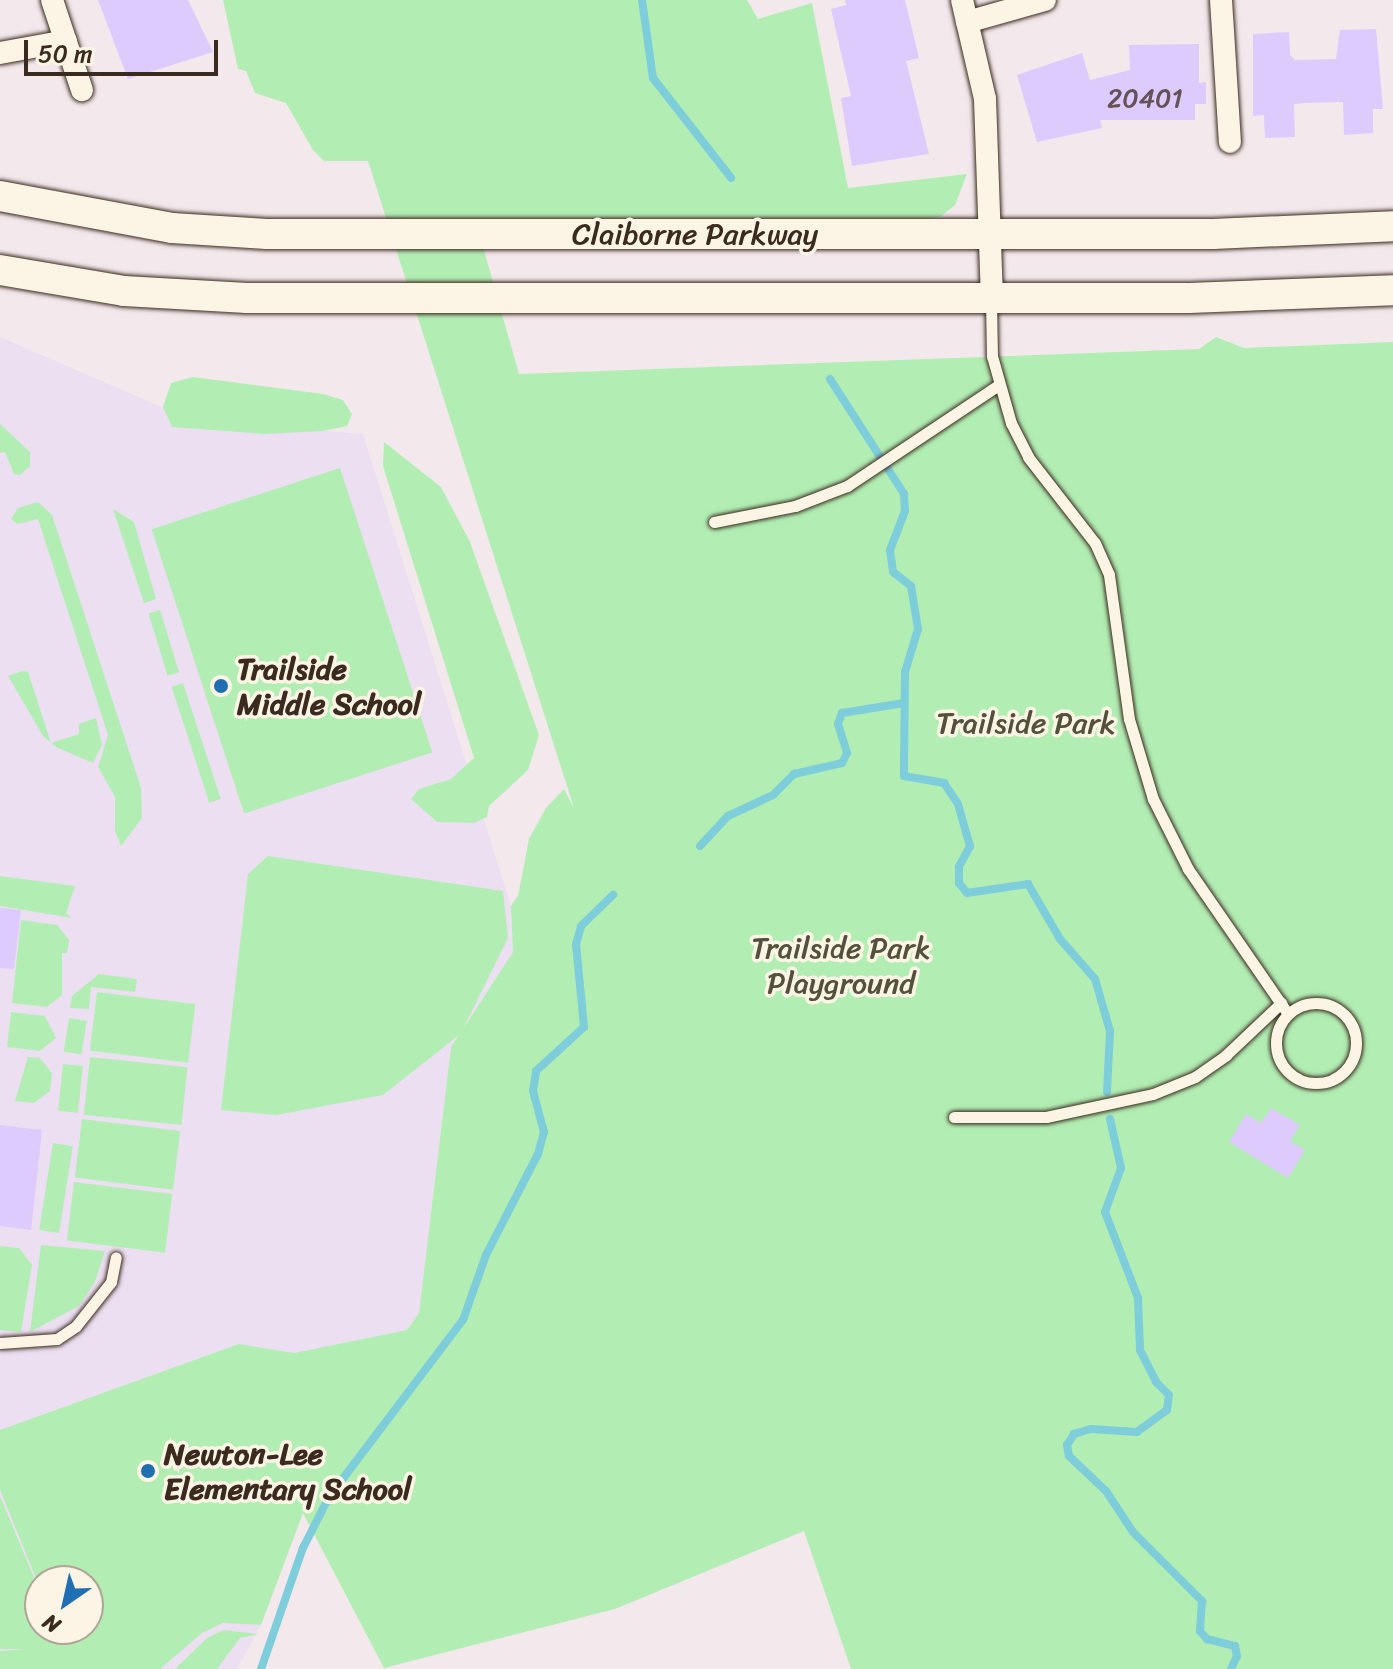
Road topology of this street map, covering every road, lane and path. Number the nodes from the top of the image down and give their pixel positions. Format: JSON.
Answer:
{"nodes":[{"id":1,"x":52,"y":0,"type":"edge"},
{"id":2,"x":1045,"y":0,"type":"edge"},
{"id":3,"x":1221,"y":0,"type":"edge"},
{"id":4,"x":965,"y":11,"type":"edge"},
{"id":5,"x":66,"y":41,"type":"junction"},
{"id":6,"x":0,"y":53,"type":"edge"},
{"id":7,"x":82,"y":90,"type":"dead end"},
{"id":8,"x":1230,"y":142,"type":"dead end"},
{"id":9,"x":0,"y":196,"type":"edge"},
{"id":10,"x":1393,"y":226,"type":"edge"},
{"id":11,"x":989,"y":234,"type":"junction"},
{"id":12,"x":0,"y":270,"type":"edge"},
{"id":13,"x":1393,"y":290,"type":"edge"},
{"id":14,"x":992,"y":298,"type":"junction"},
{"id":15,"x":997,"y":386,"type":"junction"},
{"id":16,"x":714,"y":522,"type":"dead end"},
{"id":17,"x":1281,"y":1003,"type":"junction"},
{"id":18,"x":1288,"y":1014,"type":"junction"},
{"id":19,"x":954,"y":1117,"type":"dead end"},
{"id":20,"x":116,"y":1257,"type":"dead end"},
{"id":21,"x":0,"y":1343,"type":"edge"}],
"edges":[{"from":1,"to":5,"type":"street"},
{"from":2,"to":4,"type":"street"},
{"from":3,"to":8,"type":"street"},
{"from":4,"to":11,"type":"street"},
{"from":5,"to":6,"type":"street"},
{"from":5,"to":7,"type":"street"},
{"from":9,"to":11,"type":"main road","name":"Claiborne Parkway"},
{"from":10,"to":11,"type":"main road","name":"Claiborne Parkway"},
{"from":11,"to":14,"type":"street"},
{"from":12,"to":14,"type":"main road"},
{"from":13,"to":14,"type":"main road"},
{"from":14,"to":15,"type":"lane"},
{"from":15,"to":16,"type":"lane"},
{"from":15,"to":17,"type":"lane"},
{"from":17,"to":18,"type":"lane"},
{"from":17,"to":19,"type":"lane"},
{"from":18,"to":18,"type":"lane"},
{"from":20,"to":21,"type":"lane"}]}
